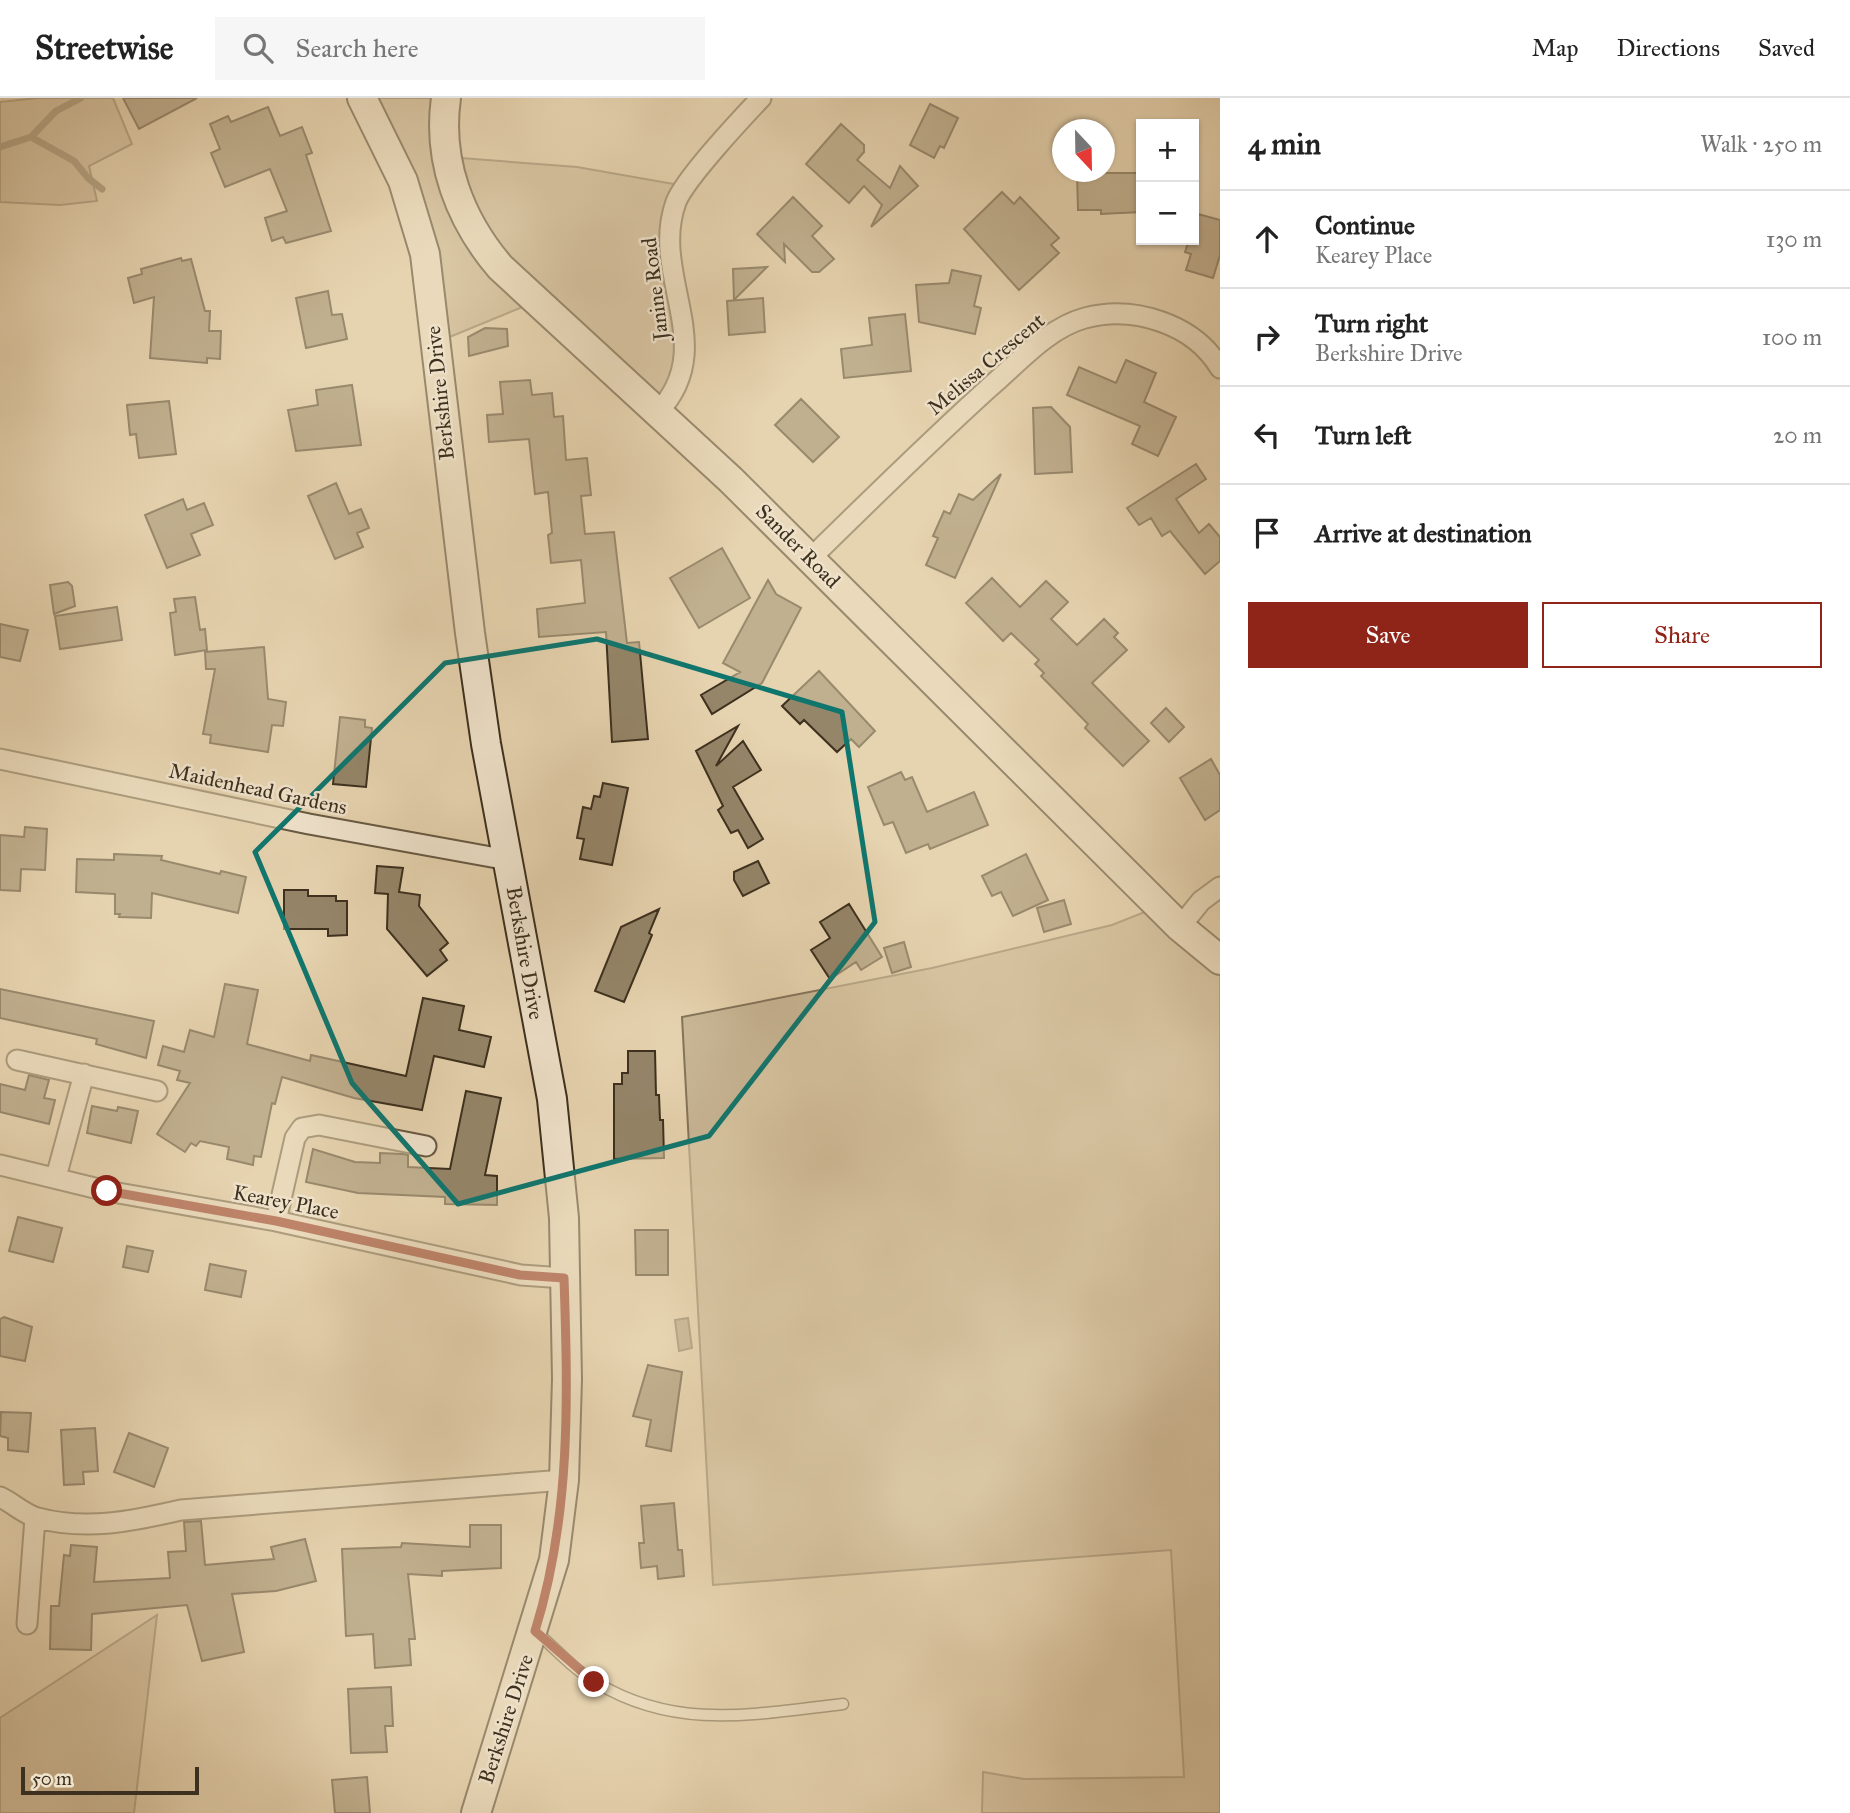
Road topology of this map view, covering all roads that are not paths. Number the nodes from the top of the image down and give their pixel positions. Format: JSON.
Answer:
{"nodes":[{"id":1,"x":362,"y":98,"type":"edge"},
{"id":2,"x":446,"y":98,"type":"edge"},
{"id":3,"x":761,"y":98,"type":"edge"},
{"id":4,"x":1220,"y":368,"type":"edge"},
{"id":5,"x":657,"y":413,"type":"junction"},
{"id":6,"x":811,"y":558,"type":"junction"},
{"id":7,"x":0,"y":759,"type":"edge"},
{"id":8,"x":508,"y":860,"type":"junction"},
{"id":9,"x":1220,"y":887,"type":"edge"},
{"id":10,"x":1180,"y":927,"type":"junction"},
{"id":11,"x":1220,"y":960,"type":"edge"},
{"id":12,"x":17,"y":1060,"type":"dead end"},
{"id":13,"x":84,"y":1074,"type":"junction"},
{"id":14,"x":157,"y":1091,"type":"dead end"},
{"id":15,"x":426,"y":1146,"type":"dead end"},
{"id":16,"x":0,"y":1165,"type":"edge"},
{"id":17,"x":56,"y":1177,"type":"junction"},
{"id":18,"x":276,"y":1221,"type":"junction"},
{"id":19,"x":564,"y":1278,"type":"junction"},
{"id":20,"x":564,"y":1480,"type":"junction"},
{"id":21,"x":0,"y":1497,"type":"edge"},
{"id":22,"x":35,"y":1518,"type":"junction"},
{"id":23,"x":27,"y":1624,"type":"dead end"},
{"id":24,"x":535,"y":1631,"type":"junction"},
{"id":25,"x":843,"y":1704,"type":"dead end"},
{"id":26,"x":476,"y":1813,"type":"edge"}],
"edges":[{"from":1,"to":8,"type":"street","name":"Berkshire Drive"},
{"from":2,"to":5,"type":"street","name":"Sander Road"},
{"from":3,"to":5,"type":"street","name":"Janine Road"},
{"from":4,"to":6,"type":"street","name":"Melissa Crescent"},
{"from":5,"to":6,"type":"street","name":"Sander Road"},
{"from":6,"to":10,"type":"street","name":"Sander Road"},
{"from":7,"to":8,"type":"street","name":"Maidenhead Gardens"},
{"from":8,"to":19,"type":"street","name":"Berkshire Drive"},
{"from":9,"to":10,"type":"street"},
{"from":10,"to":11,"type":"street","name":"Sander Road"},
{"from":12,"to":13,"type":"street"},
{"from":13,"to":14,"type":"street"},
{"from":13,"to":17,"type":"street"},
{"from":15,"to":18,"type":"street"},
{"from":16,"to":17,"type":"street","name":"Kearey Place"},
{"from":17,"to":18,"type":"street","name":"Kearey Place"},
{"from":18,"to":19,"type":"street","name":"Kearey Place"},
{"from":19,"to":20,"type":"street","name":"Berkshire Drive"},
{"from":20,"to":22,"type":"street"},
{"from":20,"to":24,"type":"street","name":"Berkshire Drive"},
{"from":21,"to":22,"type":"street"},
{"from":22,"to":23,"type":"street"},
{"from":24,"to":25,"type":"lane"},
{"from":24,"to":26,"type":"street","name":"Berkshire Drive"}]}
